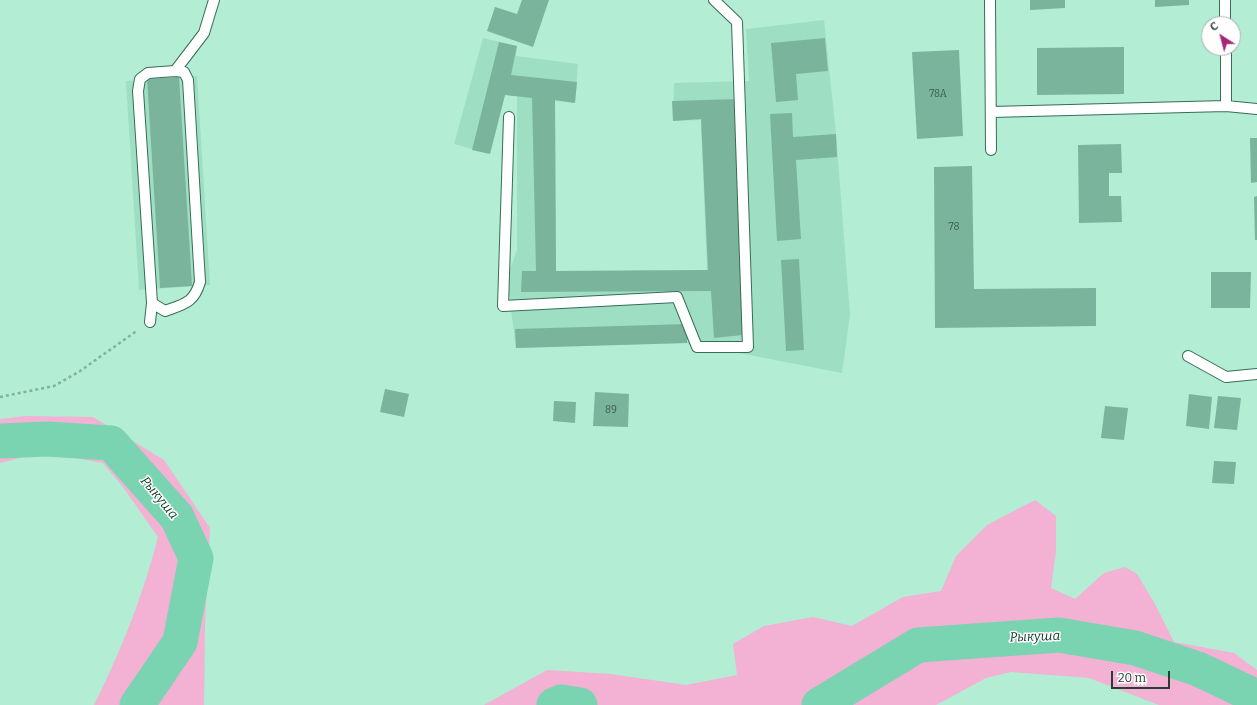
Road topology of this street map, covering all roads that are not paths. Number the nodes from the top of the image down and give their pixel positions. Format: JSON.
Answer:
{"nodes":[{"id":1,"x":214,"y":0,"type":"edge"},
{"id":2,"x":714,"y":0,"type":"edge"},
{"id":3,"x":990,"y":0,"type":"edge"},
{"id":4,"x":1225,"y":0,"type":"edge"},
{"id":5,"x":1225,"y":16,"type":"edge"},
{"id":6,"x":1226,"y":56,"type":"edge"},
{"id":7,"x":175,"y":71,"type":"junction"},
{"id":8,"x":1226,"y":106,"type":"junction"},
{"id":9,"x":1257,"y":109,"type":"edge"},
{"id":10,"x":991,"y":112,"type":"junction"},
{"id":11,"x":509,"y":116,"type":"dead end"},
{"id":12,"x":992,"y":150,"type":"dead end"},
{"id":13,"x":152,"y":303,"type":"junction"},
{"id":14,"x":150,"y":322,"type":"road end"},
{"id":15,"x":1188,"y":356,"type":"dead end"},
{"id":16,"x":1257,"y":374,"type":"edge"}],
"edges":[{"from":1,"to":7,"type":"lane"},
{"from":2,"to":11,"type":"lane"},
{"from":3,"to":10,"type":"lane"},
{"from":4,"to":5,"type":"lane"},
{"from":6,"to":8,"type":"lane"},
{"from":7,"to":13,"type":"lane"},
{"from":7,"to":13,"type":"lane"},
{"from":8,"to":9,"type":"lane"},
{"from":8,"to":10,"type":"lane"},
{"from":10,"to":12,"type":"lane"},
{"from":13,"to":14,"type":"lane"},
{"from":15,"to":16,"type":"lane"}]}
